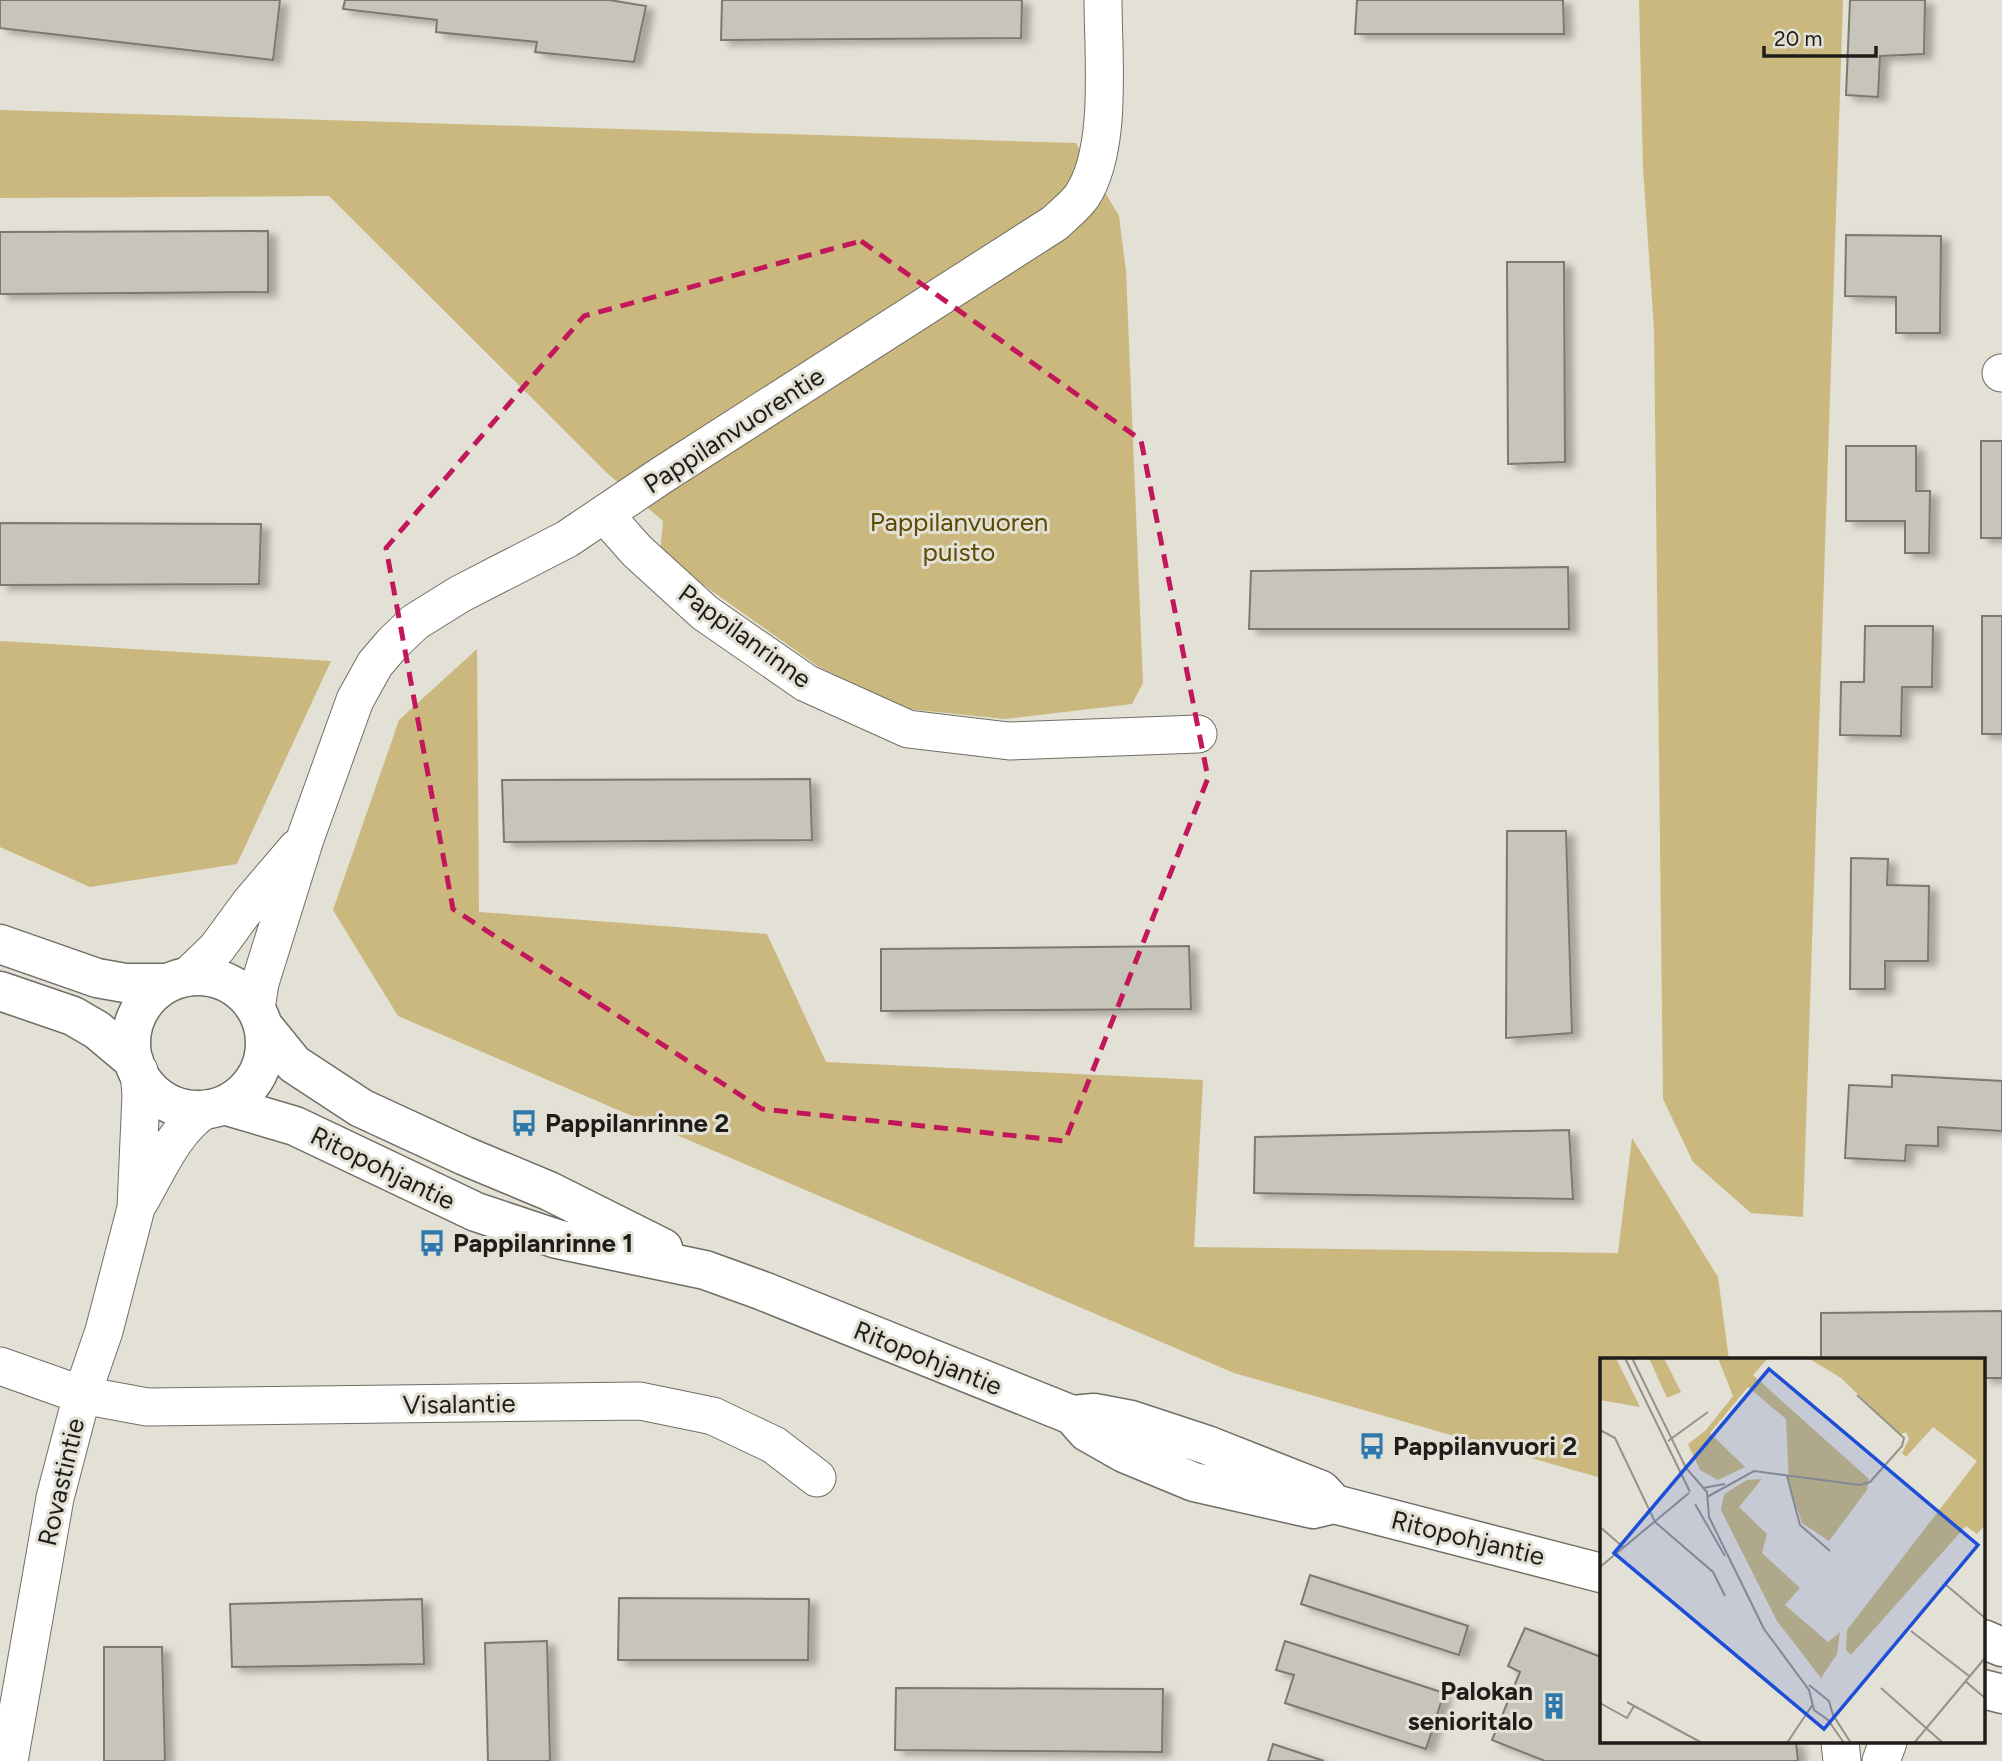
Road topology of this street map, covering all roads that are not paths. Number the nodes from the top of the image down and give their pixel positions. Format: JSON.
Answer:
{"nodes":[{"id":1,"x":1102,"y":0,"type":"edge"},
{"id":2,"x":605,"y":515,"type":"junction"},
{"id":3,"x":1198,"y":734,"type":"dead end"},
{"id":4,"x":305,"y":839,"type":"junction"},
{"id":5,"x":0,"y":944,"type":"edge"},
{"id":6,"x":176,"y":980,"type":"junction"},
{"id":7,"x":0,"y":991,"type":"edge"},
{"id":8,"x":260,"y":1017,"type":"junction"},
{"id":9,"x":137,"y":1066,"type":"junction"},
{"id":10,"x":215,"y":1107,"type":"junction"},
{"id":11,"x":136,"y":1208,"type":"junction"},
{"id":12,"x":705,"y":1270,"type":"junction"},
{"id":13,"x":0,"y":1366,"type":"edge"},
{"id":14,"x":82,"y":1395,"type":"junction"},
{"id":15,"x":817,"y":1478,"type":"dead end"},
{"id":16,"x":1600,"y":1573,"type":"edge"},
{"id":17,"x":1984,"y":1639,"type":"edge"},
{"id":18,"x":2002,"y":1647,"type":"edge"},
{"id":19,"x":11,"y":1685,"type":"edge"},
{"id":20,"x":1984,"y":1689,"type":"edge"},
{"id":21,"x":2002,"y":1694,"type":"edge"},
{"id":22,"x":1887,"y":1744,"type":"edge"},
{"id":23,"x":9,"y":1761,"type":"edge"},
{"id":24,"x":1881,"y":1761,"type":"edge"}],
"edges":[{"from":1,"to":2,"type":"street","name":"Pappilanvuorentie"},
{"from":2,"to":3,"type":"street","name":"Pappilanrinne"},
{"from":2,"to":4,"type":"street","name":"Pappilanvuorentie"},
{"from":4,"to":6,"type":"street","name":"Pappilanvuorentie"},
{"from":4,"to":8,"type":"street","name":"Pappilanvuorentie"},
{"from":5,"to":6,"type":"main road"},
{"from":6,"to":8,"type":"main road"},
{"from":6,"to":9,"type":"main road"},
{"from":7,"to":9,"type":"main road"},
{"from":8,"to":10,"type":"main road"},
{"from":8,"to":12,"type":"main road","name":"Ritopohjantie"},
{"from":9,"to":10,"type":"main road"},
{"from":9,"to":11,"type":"street","name":"Rovastintie"},
{"from":10,"to":11,"type":"street","name":"Rovastintie"},
{"from":10,"to":12,"type":"main road","name":"Ritopohjantie"},
{"from":11,"to":14,"type":"street","name":"Rovastintie"},
{"from":12,"to":16,"type":"main road","name":"Ritopohjantie"},
{"from":13,"to":14,"type":"street","name":"Visalantie"},
{"from":14,"to":15,"type":"street","name":"Visalantie"},
{"from":14,"to":19,"type":"street","name":"Rovastintie"},
{"from":17,"to":18,"type":"main road"},
{"from":19,"to":23,"type":"street","name":"Rovastintie"},
{"from":20,"to":21,"type":"main road"},
{"from":22,"to":24,"type":"street"}]}
